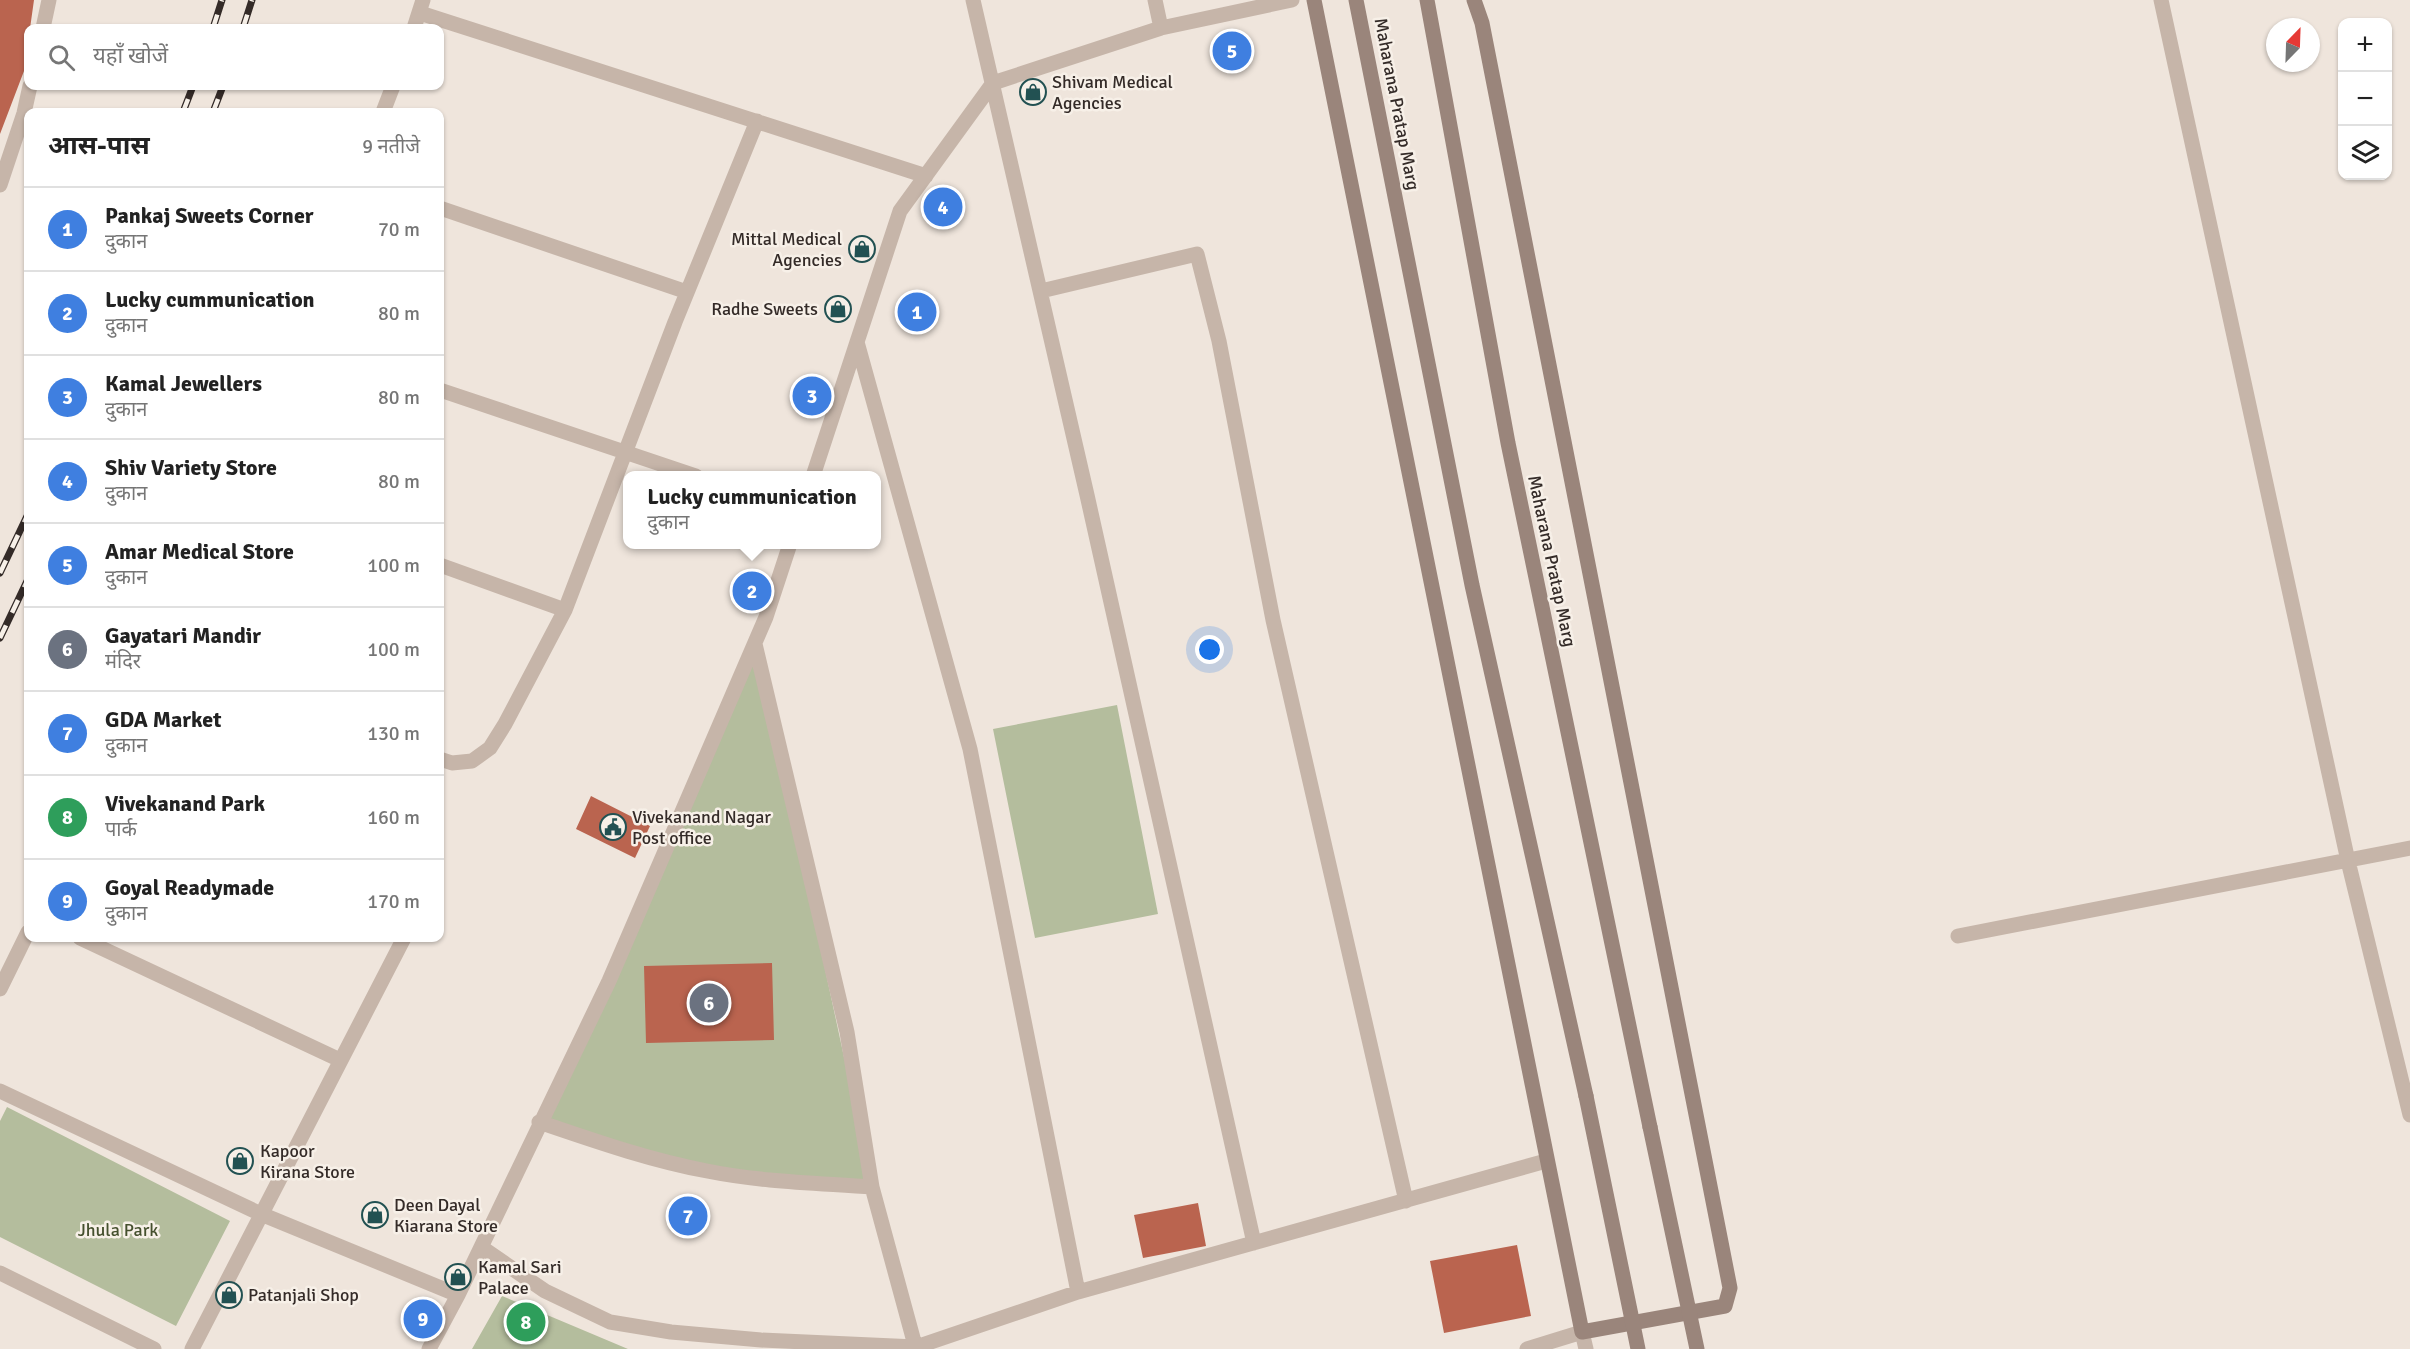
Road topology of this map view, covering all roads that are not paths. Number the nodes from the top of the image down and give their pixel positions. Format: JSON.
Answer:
{"nodes":[{"id":1,"x":49,"y":0,"type":"edge"},
{"id":2,"x":972,"y":0,"type":"edge"},
{"id":3,"x":1155,"y":0,"type":"edge"},
{"id":4,"x":1292,"y":0,"type":"edge"},
{"id":5,"x":1314,"y":0,"type":"edge"},
{"id":6,"x":1356,"y":0,"type":"edge"},
{"id":7,"x":1427,"y":0,"type":"edge"},
{"id":8,"x":1474,"y":0,"type":"edge"},
{"id":9,"x":2160,"y":0,"type":"edge"},
{"id":10,"x":422,"y":6,"type":"edge"},
{"id":11,"x":44,"y":24,"type":"edge"},
{"id":12,"x":415,"y":24,"type":"edge"},
{"id":13,"x":1161,"y":28,"type":"junction"},
{"id":14,"x":993,"y":83,"type":"junction"},
{"id":15,"x":29,"y":90,"type":"edge"},
{"id":16,"x":391,"y":90,"type":"edge"},
{"id":17,"x":25,"y":108,"type":"edge"},
{"id":18,"x":385,"y":108,"type":"edge"},
{"id":19,"x":24,"y":113,"type":"edge"},
{"id":20,"x":757,"y":121,"type":"junction"},
{"id":21,"x":926,"y":176,"type":"junction"},
{"id":22,"x":0,"y":185,"type":"edge"},
{"id":23,"x":444,"y":209,"type":"edge"},
{"id":24,"x":1041,"y":291,"type":"junction"},
{"id":25,"x":687,"y":292,"type":"junction"},
{"id":26,"x":857,"y":342,"type":"junction"},
{"id":27,"x":444,"y":391,"type":"edge"},
{"id":28,"x":625,"y":453,"type":"junction"},
{"id":29,"x":681,"y":471,"type":"edge"},
{"id":30,"x":815,"y":471,"type":"edge"},
{"id":31,"x":788,"y":549,"type":"edge"},
{"id":32,"x":444,"y":566,"type":"edge"},
{"id":33,"x":565,"y":610,"type":"junction"},
{"id":34,"x":755,"y":644,"type":"junction"},
{"id":35,"x":444,"y":760,"type":"edge"},
{"id":36,"x":2410,"y":848,"type":"edge"},
{"id":37,"x":2348,"y":861,"type":"junction"},
{"id":38,"x":1958,"y":936,"type":"dead end"},
{"id":39,"x":24,"y":940,"type":"edge"},
{"id":40,"x":89,"y":942,"type":"edge"},
{"id":41,"x":402,"y":942,"type":"edge"},
{"id":42,"x":0,"y":989,"type":"edge"},
{"id":43,"x":340,"y":1060,"type":"junction"},
{"id":44,"x":0,"y":1091,"type":"edge"},
{"id":45,"x":2410,"y":1115,"type":"edge"},
{"id":46,"x":540,"y":1122,"type":"junction"},
{"id":47,"x":1546,"y":1161,"type":"junction"},
{"id":48,"x":872,"y":1187,"type":"junction"},
{"id":49,"x":1406,"y":1201,"type":"junction"},
{"id":50,"x":261,"y":1214,"type":"junction"},
{"id":51,"x":1254,"y":1243,"type":"junction"},
{"id":52,"x":481,"y":1247,"type":"junction"},
{"id":53,"x":0,"y":1273,"type":"edge"},
{"id":54,"x":1078,"y":1292,"type":"junction"},
{"id":55,"x":458,"y":1295,"type":"junction"},
{"id":56,"x":1582,"y":1332,"type":"junction"},
{"id":57,"x":916,"y":1348,"type":"edge"},
{"id":58,"x":154,"y":1349,"type":"edge"},
{"id":59,"x":192,"y":1349,"type":"edge"},
{"id":60,"x":429,"y":1349,"type":"edge"},
{"id":61,"x":1527,"y":1349,"type":"edge"},
{"id":62,"x":1586,"y":1349,"type":"edge"},
{"id":63,"x":1638,"y":1349,"type":"edge"},
{"id":64,"x":1697,"y":1349,"type":"edge"}],
"edges":[{"from":1,"to":11,"type":"street"},
{"from":2,"to":14,"type":"street"},
{"from":3,"to":13,"type":"street"},
{"from":4,"to":13,"type":"street"},
{"from":5,"to":47,"type":"street"},
{"from":6,"to":63,"type":"street","name":"Maharana Pratap Marg","bridge":true},
{"from":7,"to":64,"type":"street","name":"Maharana Pratap Marg","bridge":true},
{"from":8,"to":56,"type":"street"},
{"from":9,"to":37,"type":"street"},
{"from":10,"to":12,"type":"street"},
{"from":10,"to":20,"type":"street"},
{"from":13,"to":14,"type":"street"},
{"from":14,"to":21,"type":"street"},
{"from":14,"to":24,"type":"street"},
{"from":15,"to":17,"type":"street"},
{"from":16,"to":18,"type":"street"},
{"from":19,"to":22,"type":"street"},
{"from":20,"to":21,"type":"street"},
{"from":20,"to":25,"type":"street"},
{"from":21,"to":26,"type":"street"},
{"from":23,"to":25,"type":"street"},
{"from":24,"to":49,"type":"street"},
{"from":24,"to":51,"type":"street"},
{"from":25,"to":28,"type":"street"},
{"from":26,"to":30,"type":"street"},
{"from":26,"to":54,"type":"street"},
{"from":27,"to":28,"type":"street"},
{"from":28,"to":29,"type":"street"},
{"from":28,"to":33,"type":"street"},
{"from":31,"to":34,"type":"street"},
{"from":32,"to":33,"type":"street"},
{"from":33,"to":35,"type":"street"},
{"from":34,"to":46,"type":"street"},
{"from":34,"to":48,"type":"street"},
{"from":36,"to":37,"type":"street"},
{"from":37,"to":38,"type":"street"},
{"from":37,"to":45,"type":"street"},
{"from":39,"to":42,"type":"street"},
{"from":40,"to":43,"type":"street"},
{"from":41,"to":43,"type":"street"},
{"from":43,"to":50,"type":"street"},
{"from":44,"to":50,"type":"street"},
{"from":46,"to":48,"type":"street"},
{"from":46,"to":52,"type":"street"},
{"from":47,"to":49,"type":"street"},
{"from":47,"to":56,"type":"street"},
{"from":48,"to":57,"type":"street"},
{"from":49,"to":51,"type":"street"},
{"from":50,"to":55,"type":"street"},
{"from":50,"to":59,"type":"street"},
{"from":51,"to":54,"type":"street"},
{"from":52,"to":55,"type":"street"},
{"from":52,"to":57,"type":"street"},
{"from":53,"to":58,"type":"street"},
{"from":54,"to":57,"type":"street"},
{"from":55,"to":60,"type":"street"},
{"from":56,"to":61,"type":"street"},
{"from":56,"to":62,"type":"street"}]}
